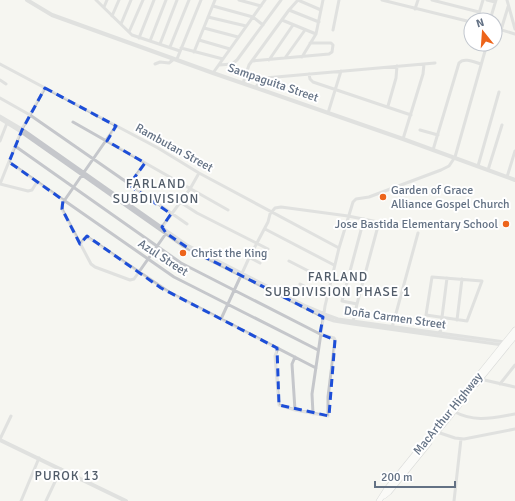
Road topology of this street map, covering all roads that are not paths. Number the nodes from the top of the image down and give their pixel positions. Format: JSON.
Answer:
{"nodes":[{"id":1,"x":27,"y":0,"type":"edge"},
{"id":2,"x":96,"y":0,"type":"edge"},
{"id":3,"x":107,"y":0,"type":"edge"},
{"id":4,"x":119,"y":0,"type":"edge"},
{"id":5,"x":131,"y":0,"type":"edge"},
{"id":6,"x":143,"y":0,"type":"edge"},
{"id":7,"x":154,"y":0,"type":"edge"},
{"id":8,"x":166,"y":0,"type":"edge"},
{"id":9,"x":177,"y":0,"type":"edge"},
{"id":10,"x":189,"y":0,"type":"edge"},
{"id":11,"x":201,"y":0,"type":"edge"},
{"id":12,"x":215,"y":0,"type":"edge"},
{"id":13,"x":239,"y":0,"type":"edge"},
{"id":14,"x":265,"y":0,"type":"edge"},
{"id":15,"x":281,"y":0,"type":"edge"},
{"id":16,"x":298,"y":0,"type":"edge"},
{"id":17,"x":323,"y":0,"type":"edge"},
{"id":18,"x":339,"y":0,"type":"edge"},
{"id":19,"x":382,"y":0,"type":"edge"},
{"id":20,"x":418,"y":0,"type":"edge"},
{"id":21,"x":432,"y":0,"type":"edge"},
{"id":22,"x":483,"y":0,"type":"edge"},
{"id":23,"x":487,"y":0,"type":"edge"},
{"id":24,"x":507,"y":0,"type":"edge"},
{"id":25,"x":496,"y":1,"type":"edge"},
{"id":26,"x":213,"y":6,"type":"junction"},
{"id":27,"x":261,"y":6,"type":"junction"},
{"id":28,"x":508,"y":6,"type":"junction"},
{"id":29,"x":104,"y":7,"type":"junction"},
{"id":30,"x":415,"y":9,"type":"junction"},
{"id":31,"x":289,"y":10,"type":"junction"},
{"id":32,"x":321,"y":10,"type":"junction"},
{"id":33,"x":479,"y":12,"type":"joint"},
{"id":34,"x":493,"y":12,"type":"edge"},
{"id":35,"x":112,"y":16,"type":"junction"},
{"id":36,"x":208,"y":17,"type":"junction"},
{"id":37,"x":253,"y":17,"type":"junction"},
{"id":38,"x":282,"y":20,"type":"junction"},
{"id":39,"x":463,"y":20,"type":"edge"},
{"id":40,"x":319,"y":22,"type":"junction"},
{"id":41,"x":503,"y":23,"type":"edge"},
{"id":42,"x":121,"y":24,"type":"junction"},
{"id":43,"x":262,"y":25,"type":"junction"},
{"id":44,"x":293,"y":25,"type":"junction"},
{"id":45,"x":246,"y":26,"type":"junction"},
{"id":46,"x":204,"y":28,"type":"junction"},
{"id":47,"x":515,"y":29,"type":"edge"},
{"id":48,"x":305,"y":30,"type":"junction"},
{"id":49,"x":333,"y":30,"type":"dead end"},
{"id":50,"x":503,"y":31,"type":"edge"},
{"id":51,"x":129,"y":32,"type":"junction"},
{"id":52,"x":316,"y":34,"type":"junction"},
{"id":53,"x":515,"y":34,"type":"edge"},
{"id":54,"x":238,"y":37,"type":"junction"},
{"id":55,"x":139,"y":38,"type":"junction"},
{"id":56,"x":199,"y":40,"type":"junction"},
{"id":57,"x":150,"y":41,"type":"junction"},
{"id":58,"x":160,"y":44,"type":"junction"},
{"id":59,"x":310,"y":44,"type":"junction"},
{"id":60,"x":170,"y":47,"type":"junction"},
{"id":61,"x":181,"y":49,"type":"junction"},
{"id":62,"x":230,"y":49,"type":"junction"},
{"id":63,"x":194,"y":52,"type":"junction"},
{"id":64,"x":485,"y":52,"type":"edge"},
{"id":65,"x":302,"y":57,"type":"junction"},
{"id":66,"x":286,"y":58,"type":"junction"},
{"id":67,"x":175,"y":59,"type":"junction"},
{"id":68,"x":223,"y":59,"type":"junction"},
{"id":69,"x":269,"y":60,"type":"junction"},
{"id":70,"x":252,"y":61,"type":"junction"},
{"id":71,"x":435,"y":63,"type":"dead end"},
{"id":72,"x":0,"y":64,"type":"edge"},
{"id":73,"x":155,"y":64,"type":"dead end"},
{"id":74,"x":424,"y":64,"type":"junction"},
{"id":75,"x":481,"y":64,"type":"junction"},
{"id":76,"x":219,"y":65,"type":"junction"},
{"id":77,"x":397,"y":66,"type":"junction"},
{"id":78,"x":341,"y":71,"type":"junction"},
{"id":79,"x":213,"y":73,"type":"junction"},
{"id":80,"x":309,"y":74,"type":"junction"},
{"id":81,"x":0,"y":80,"type":"edge"},
{"id":82,"x":244,"y":83,"type":"junction"},
{"id":83,"x":6,"y":84,"type":"dead end"},
{"id":84,"x":256,"y":87,"type":"junction"},
{"id":85,"x":45,"y":88,"type":"junction"},
{"id":86,"x":336,"y":89,"type":"junction"},
{"id":87,"x":499,"y":92,"type":"dead end"},
{"id":88,"x":0,"y":98,"type":"edge"},
{"id":89,"x":388,"y":106,"type":"junction"},
{"id":90,"x":328,"y":113,"type":"junction"},
{"id":91,"x":30,"y":115,"type":"junction"},
{"id":92,"x":411,"y":115,"type":"junction"},
{"id":93,"x":0,"y":116,"type":"edge"},
{"id":94,"x":0,"y":119,"type":"edge"},
{"id":95,"x":72,"y":122,"type":"dead end"},
{"id":96,"x":7,"y":123,"type":"junction"},
{"id":97,"x":502,"y":124,"type":"dead end"},
{"id":98,"x":116,"y":126,"type":"junction"},
{"id":99,"x":0,"y":128,"type":"edge"},
{"id":100,"x":4,"y":130,"type":"junction"},
{"id":101,"x":22,"y":130,"type":"junction"},
{"id":102,"x":420,"y":130,"type":"dead end"},
{"id":103,"x":438,"y":135,"type":"junction"},
{"id":104,"x":403,"y":139,"type":"junction"},
{"id":105,"x":0,"y":141,"type":"edge"},
{"id":106,"x":106,"y":141,"type":"junction"},
{"id":107,"x":15,"y":146,"type":"junction"},
{"id":108,"x":433,"y":150,"type":"junction"},
{"id":109,"x":515,"y":151,"type":"edge"},
{"id":110,"x":455,"y":157,"type":"junction"},
{"id":111,"x":93,"y":160,"type":"junction"},
{"id":112,"x":9,"y":162,"type":"junction"},
{"id":113,"x":145,"y":163,"type":"junction"},
{"id":114,"x":478,"y":166,"type":"junction"},
{"id":115,"x":488,"y":170,"type":"junction"},
{"id":116,"x":199,"y":173,"type":"junction"},
{"id":117,"x":83,"y":174,"type":"junction"},
{"id":118,"x":507,"y":177,"type":"junction"},
{"id":119,"x":515,"y":180,"type":"edge"},
{"id":120,"x":37,"y":182,"type":"junction"},
{"id":121,"x":0,"y":184,"type":"edge"},
{"id":122,"x":129,"y":185,"type":"junction"},
{"id":123,"x":74,"y":187,"type":"junction"},
{"id":124,"x":190,"y":189,"type":"junction"},
{"id":125,"x":64,"y":201,"type":"junction"},
{"id":126,"x":180,"y":202,"type":"junction"},
{"id":127,"x":228,"y":210,"type":"dead end"},
{"id":128,"x":272,"y":212,"type":"junction"},
{"id":129,"x":171,"y":214,"type":"junction"},
{"id":130,"x":348,"y":216,"type":"junction"},
{"id":131,"x":364,"y":219,"type":"junction"},
{"id":132,"x":187,"y":224,"type":"dead end"},
{"id":133,"x":162,"y":227,"type":"junction"},
{"id":134,"x":265,"y":229,"type":"junction"},
{"id":135,"x":167,"y":232,"type":"junction"},
{"id":136,"x":418,"y":233,"type":"dead end"},
{"id":137,"x":257,"y":243,"type":"junction"},
{"id":138,"x":80,"y":244,"type":"junction"},
{"id":139,"x":157,"y":246,"type":"junction"},
{"id":140,"x":339,"y":248,"type":"junction"},
{"id":141,"x":268,"y":249,"type":"dead end"},
{"id":142,"x":239,"y":252,"type":"dead end"},
{"id":143,"x":249,"y":258,"type":"junction"},
{"id":144,"x":148,"y":260,"type":"junction"},
{"id":145,"x":289,"y":260,"type":"dead end"},
{"id":146,"x":260,"y":263,"type":"dead end"},
{"id":147,"x":334,"y":265,"type":"junction"},
{"id":148,"x":139,"y":273,"type":"junction"},
{"id":149,"x":242,"y":274,"type":"junction"},
{"id":150,"x":447,"y":278,"type":"junction"},
{"id":151,"x":462,"y":279,"type":"junction"},
{"id":152,"x":330,"y":282,"type":"junction"},
{"id":153,"x":300,"y":284,"type":"dead end"},
{"id":154,"x":235,"y":290,"type":"junction"},
{"id":155,"x":326,"y":297,"type":"junction"},
{"id":156,"x":227,"y":304,"type":"junction"},
{"id":157,"x":356,"y":304,"type":"junction"},
{"id":158,"x":323,"y":315,"type":"junction"},
{"id":159,"x":441,"y":318,"type":"junction"},
{"id":160,"x":221,"y":319,"type":"junction"},
{"id":161,"x":457,"y":320,"type":"junction"},
{"id":162,"x":353,"y":323,"type":"junction"},
{"id":163,"x":392,"y":328,"type":"junction"},
{"id":164,"x":515,"y":330,"type":"edge"},
{"id":165,"x":320,"y":334,"type":"junction"},
{"id":166,"x":438,"y":334,"type":"junction"},
{"id":167,"x":515,"y":336,"type":"edge"},
{"id":168,"x":506,"y":344,"type":"junction"},
{"id":169,"x":278,"y":348,"type":"junction"},
{"id":170,"x":318,"y":350,"type":"junction"},
{"id":171,"x":295,"y":357,"type":"junction"},
{"id":172,"x":515,"y":365,"type":"edge"},
{"id":173,"x":316,"y":368,"type":"junction"},
{"id":174,"x":478,"y":379,"type":"junction"},
{"id":175,"x":500,"y":384,"type":"junction"},
{"id":176,"x":515,"y":387,"type":"edge"},
{"id":177,"x":295,"y":410,"type":"junction"},
{"id":178,"x":452,"y":411,"type":"junction"},
{"id":179,"x":313,"y":414,"type":"junction"},
{"id":180,"x":515,"y":414,"type":"edge"},
{"id":181,"x":11,"y":416,"type":"dead end"},
{"id":182,"x":515,"y":429,"type":"edge"},
{"id":183,"x":437,"y":432,"type":"junction"},
{"id":184,"x":0,"y":439,"type":"edge"},
{"id":185,"x":461,"y":439,"type":"junction"},
{"id":186,"x":39,"y":458,"type":"junction"},
{"id":187,"x":61,"y":469,"type":"junction"},
{"id":188,"x":380,"y":499,"type":"edge"},
{"id":189,"x":21,"y":501,"type":"edge"},
{"id":190,"x":46,"y":501,"type":"edge"},
{"id":191,"x":126,"y":501,"type":"edge"},
{"id":192,"x":454,"y":501,"type":"edge"}],
"edges":[{"from":1,"to":67,"type":"street","name":"Sampaguita Street"},
{"from":2,"to":29,"type":"street"},
{"from":3,"to":29,"type":"street"},
{"from":4,"to":35,"type":"street"},
{"from":5,"to":42,"type":"street"},
{"from":6,"to":51,"type":"street"},
{"from":7,"to":55,"type":"street"},
{"from":8,"to":57,"type":"street"},
{"from":9,"to":58,"type":"street"},
{"from":10,"to":60,"type":"street"},
{"from":11,"to":61,"type":"street"},
{"from":12,"to":26,"type":"street"},
{"from":13,"to":27,"type":"street"},
{"from":14,"to":27,"type":"street"},
{"from":15,"to":43,"type":"street"},
{"from":16,"to":31,"type":"street"},
{"from":16,"to":32,"type":"street"},
{"from":17,"to":32,"type":"street"},
{"from":18,"to":49,"type":"street"},
{"from":19,"to":30,"type":"street"},
{"from":20,"to":30,"type":"street"},
{"from":21,"to":33,"type":"street"},
{"from":22,"to":33,"type":"street"},
{"from":23,"to":25,"type":"street"},
{"from":24,"to":28,"type":"street"},
{"from":25,"to":34,"type":"street"},
{"from":26,"to":36,"type":"street"},
{"from":26,"to":37,"type":"street"},
{"from":27,"to":37,"type":"street"},
{"from":28,"to":41,"type":"street"},
{"from":28,"to":47,"type":"street"},
{"from":29,"to":35,"type":"street"},
{"from":30,"to":39,"type":"street"},
{"from":31,"to":38,"type":"street"},
{"from":31,"to":40,"type":"street"},
{"from":32,"to":40,"type":"street"},
{"from":35,"to":42,"type":"street"},
{"from":36,"to":45,"type":"street"},
{"from":36,"to":46,"type":"street"},
{"from":37,"to":43,"type":"street"},
{"from":37,"to":45,"type":"street"},
{"from":38,"to":44,"type":"street"},
{"from":38,"to":70,"type":"street"},
{"from":40,"to":52,"type":"street"},
{"from":42,"to":51,"type":"street"},
{"from":43,"to":76,"type":"street"},
{"from":44,"to":48,"type":"street"},
{"from":44,"to":69,"type":"street"},
{"from":45,"to":54,"type":"street"},
{"from":46,"to":54,"type":"street"},
{"from":46,"to":56,"type":"street"},
{"from":48,"to":52,"type":"street"},
{"from":48,"to":66,"type":"street"},
{"from":50,"to":53,"type":"street"},
{"from":51,"to":55,"type":"street"},
{"from":52,"to":59,"type":"street"},
{"from":54,"to":62,"type":"street"},
{"from":55,"to":57,"type":"street"},
{"from":56,"to":62,"type":"street"},
{"from":56,"to":63,"type":"street"},
{"from":57,"to":58,"type":"street"},
{"from":58,"to":60,"type":"street"},
{"from":59,"to":65,"type":"street"},
{"from":59,"to":65,"type":"street"},
{"from":60,"to":61,"type":"street"},
{"from":61,"to":63,"type":"street"},
{"from":61,"to":67,"type":"street"},
{"from":62,"to":68,"type":"street"},
{"from":63,"to":68,"type":"street"},
{"from":64,"to":75,"type":"street"},
{"from":65,"to":66,"type":"street"},
{"from":66,"to":69,"type":"street"},
{"from":67,"to":73,"type":"street"},
{"from":67,"to":79,"type":"street","name":"Sampaguita Street"},
{"from":68,"to":76,"type":"street"},
{"from":69,"to":70,"type":"street"},
{"from":70,"to":82,"type":"street"},
{"from":71,"to":74,"type":"street"},
{"from":72,"to":85,"type":"street","name":"Rambutan Street"},
{"from":74,"to":77,"type":"street"},
{"from":74,"to":92,"type":"street"},
{"from":75,"to":103,"type":"street"},
{"from":75,"to":110,"type":"street"},
{"from":76,"to":79,"type":"street"},
{"from":77,"to":78,"type":"street"},
{"from":77,"to":89,"type":"street"},
{"from":78,"to":80,"type":"street"},
{"from":78,"to":86,"type":"street"},
{"from":79,"to":82,"type":"street","name":"Sampaguita Street"},
{"from":80,"to":84,"type":"street"},
{"from":80,"to":86,"type":"street"},
{"from":81,"to":83,"type":"street"},
{"from":82,"to":84,"type":"street","name":"Sampaguita Street"},
{"from":84,"to":90,"type":"street","name":"Sampaguita Street"},
{"from":85,"to":91,"type":"street"},
{"from":85,"to":98,"type":"street","name":"Rambutan Street"},
{"from":86,"to":89,"type":"street"},
{"from":86,"to":90,"type":"street"},
{"from":87,"to":114,"type":"street"},
{"from":88,"to":91,"type":"street"},
{"from":89,"to":92,"type":"street"},
{"from":90,"to":104,"type":"street","name":"Sampaguita Street"},
{"from":91,"to":101,"type":"street"},
{"from":91,"to":111,"type":"street"},
{"from":92,"to":104,"type":"street"},
{"from":93,"to":101,"type":"street","name":"Doña Carmen Street"},
{"from":94,"to":96,"type":"street","name":"Doña Carmen Street"},
{"from":95,"to":106,"type":"street"},
{"from":96,"to":100,"type":"street"},
{"from":96,"to":101,"type":"street","name":"Doña Carmen Street"},
{"from":97,"to":115,"type":"street"},
{"from":98,"to":106,"type":"street"},
{"from":98,"to":116,"type":"street","name":"Rambutan Street"},
{"from":99,"to":100,"type":"street"},
{"from":100,"to":105,"type":"street"},
{"from":101,"to":107,"type":"street"},
{"from":101,"to":117,"type":"street","name":"Doña Carmen Street"},
{"from":102,"to":103,"type":"street"},
{"from":103,"to":108,"type":"street"},
{"from":104,"to":108,"type":"street","name":"Sampaguita Street"},
{"from":106,"to":111,"type":"street"},
{"from":106,"to":113,"type":"street"},
{"from":107,"to":112,"type":"street"},
{"from":107,"to":123,"type":"street"},
{"from":108,"to":110,"type":"street","name":"Sampaguita Street"},
{"from":109,"to":118,"type":"street"},
{"from":110,"to":114,"type":"street","name":"Sampaguita Street"},
{"from":110,"to":130,"type":"street"},
{"from":111,"to":117,"type":"street"},
{"from":111,"to":122,"type":"street"},
{"from":112,"to":120,"type":"street","name":"Azul Street"},
{"from":112,"to":121,"type":"street"},
{"from":113,"to":122,"type":"street"},
{"from":113,"to":124,"type":"street"},
{"from":114,"to":115,"type":"street","name":"Sampaguita Street"},
{"from":115,"to":118,"type":"street","name":"Sampaguita Street"},
{"from":116,"to":124,"type":"street"},
{"from":116,"to":128,"type":"street","name":"Rambutan Street"},
{"from":117,"to":123,"type":"street"},
{"from":117,"to":133,"type":"street","name":"Doña Carmen Street"},
{"from":117,"to":135,"type":"street","name":"Doña Carmen Street"},
{"from":118,"to":119,"type":"street","name":"Sampaguita Street"},
{"from":120,"to":121,"type":"street"},
{"from":120,"to":125,"type":"street","name":"Azul Street"},
{"from":122,"to":129,"type":"street"},
{"from":123,"to":125,"type":"street"},
{"from":123,"to":139,"type":"street"},
{"from":124,"to":126,"type":"street"},
{"from":124,"to":127,"type":"street"},
{"from":125,"to":138,"type":"street"},
{"from":125,"to":144,"type":"street","name":"Azul Street"},
{"from":126,"to":129,"type":"street"},
{"from":126,"to":137,"type":"street"},
{"from":128,"to":130,"type":"street"},
{"from":128,"to":134,"type":"street"},
{"from":128,"to":140,"type":"street","name":"Rambutan Street"},
{"from":129,"to":132,"type":"street"},
{"from":129,"to":133,"type":"street"},
{"from":130,"to":131,"type":"street"},
{"from":130,"to":140,"type":"street"},
{"from":131,"to":157,"type":"street"},
{"from":131,"to":157,"type":"street"},
{"from":133,"to":135,"type":"street","name":"Doña Carmen Street"},
{"from":134,"to":137,"type":"street"},
{"from":134,"to":147,"type":"street"},
{"from":135,"to":139,"type":"street"},
{"from":135,"to":149,"type":"street","name":"Doña Carmen Street"},
{"from":136,"to":163,"type":"street"},
{"from":137,"to":141,"type":"street"},
{"from":137,"to":143,"type":"street"},
{"from":138,"to":148,"type":"street"},
{"from":138,"to":148,"type":"street"},
{"from":139,"to":144,"type":"street"},
{"from":139,"to":154,"type":"street"},
{"from":140,"to":147,"type":"street"},
{"from":142,"to":143,"type":"street"},
{"from":143,"to":146,"type":"street"},
{"from":143,"to":149,"type":"street"},
{"from":144,"to":148,"type":"street"},
{"from":144,"to":156,"type":"street","name":"Azul Street"},
{"from":145,"to":152,"type":"street"},
{"from":147,"to":152,"type":"street"},
{"from":148,"to":160,"type":"street"},
{"from":149,"to":154,"type":"street"},
{"from":149,"to":158,"type":"street","name":"Doña Carmen Street"},
{"from":150,"to":151,"type":"street"},
{"from":150,"to":159,"type":"street"},
{"from":150,"to":159,"type":"street"},
{"from":151,"to":161,"type":"street"},
{"from":151,"to":161,"type":"street"},
{"from":152,"to":155,"type":"street"},
{"from":153,"to":155,"type":"street"},
{"from":154,"to":156,"type":"street"},
{"from":154,"to":165,"type":"street"},
{"from":155,"to":158,"type":"street"},
{"from":156,"to":160,"type":"street"},
{"from":156,"to":170,"type":"street","name":"Azul Street"},
{"from":157,"to":162,"type":"street"},
{"from":158,"to":162,"type":"street","name":"Doña Carmen Street"},
{"from":158,"to":165,"type":"street"},
{"from":159,"to":161,"type":"street"},
{"from":159,"to":166,"type":"street"},
{"from":160,"to":169,"type":"street"},
{"from":162,"to":163,"type":"street","name":"Doña Carmen Street"},
{"from":163,"to":166,"type":"street","name":"Doña Carmen Street"},
{"from":164,"to":168,"type":"highway","name":"MacArthur Highway"},
{"from":165,"to":170,"type":"street"},
{"from":165,"to":179,"type":"street"},
{"from":166,"to":168,"type":"street","name":"Doña Carmen Street"},
{"from":167,"to":168,"type":"highway","name":"MacArthur Highway"},
{"from":168,"to":174,"type":"highway","name":"MacArthur Highway"},
{"from":169,"to":171,"type":"street"},
{"from":169,"to":177,"type":"street"},
{"from":170,"to":173,"type":"street"},
{"from":171,"to":173,"type":"street"},
{"from":171,"to":177,"type":"street"},
{"from":172,"to":175,"type":"street"},
{"from":173,"to":179,"type":"street"},
{"from":174,"to":175,"type":"street"},
{"from":174,"to":178,"type":"highway","name":"MacArthur Highway"},
{"from":175,"to":176,"type":"street"},
{"from":177,"to":179,"type":"street"},
{"from":178,"to":180,"type":"street"},
{"from":178,"to":183,"type":"highway","name":"MacArthur Highway"},
{"from":178,"to":188,"type":"highway","name":"MacArthur Highway"},
{"from":181,"to":184,"type":"street"},
{"from":182,"to":185,"type":"street"},
{"from":183,"to":185,"type":"street"},
{"from":183,"to":188,"type":"highway","name":"MacArthur Highway"},
{"from":184,"to":186,"type":"street"},
{"from":185,"to":192,"type":"street"},
{"from":186,"to":187,"type":"street"},
{"from":186,"to":189,"type":"street"},
{"from":187,"to":190,"type":"street"},
{"from":187,"to":191,"type":"street"}]}
